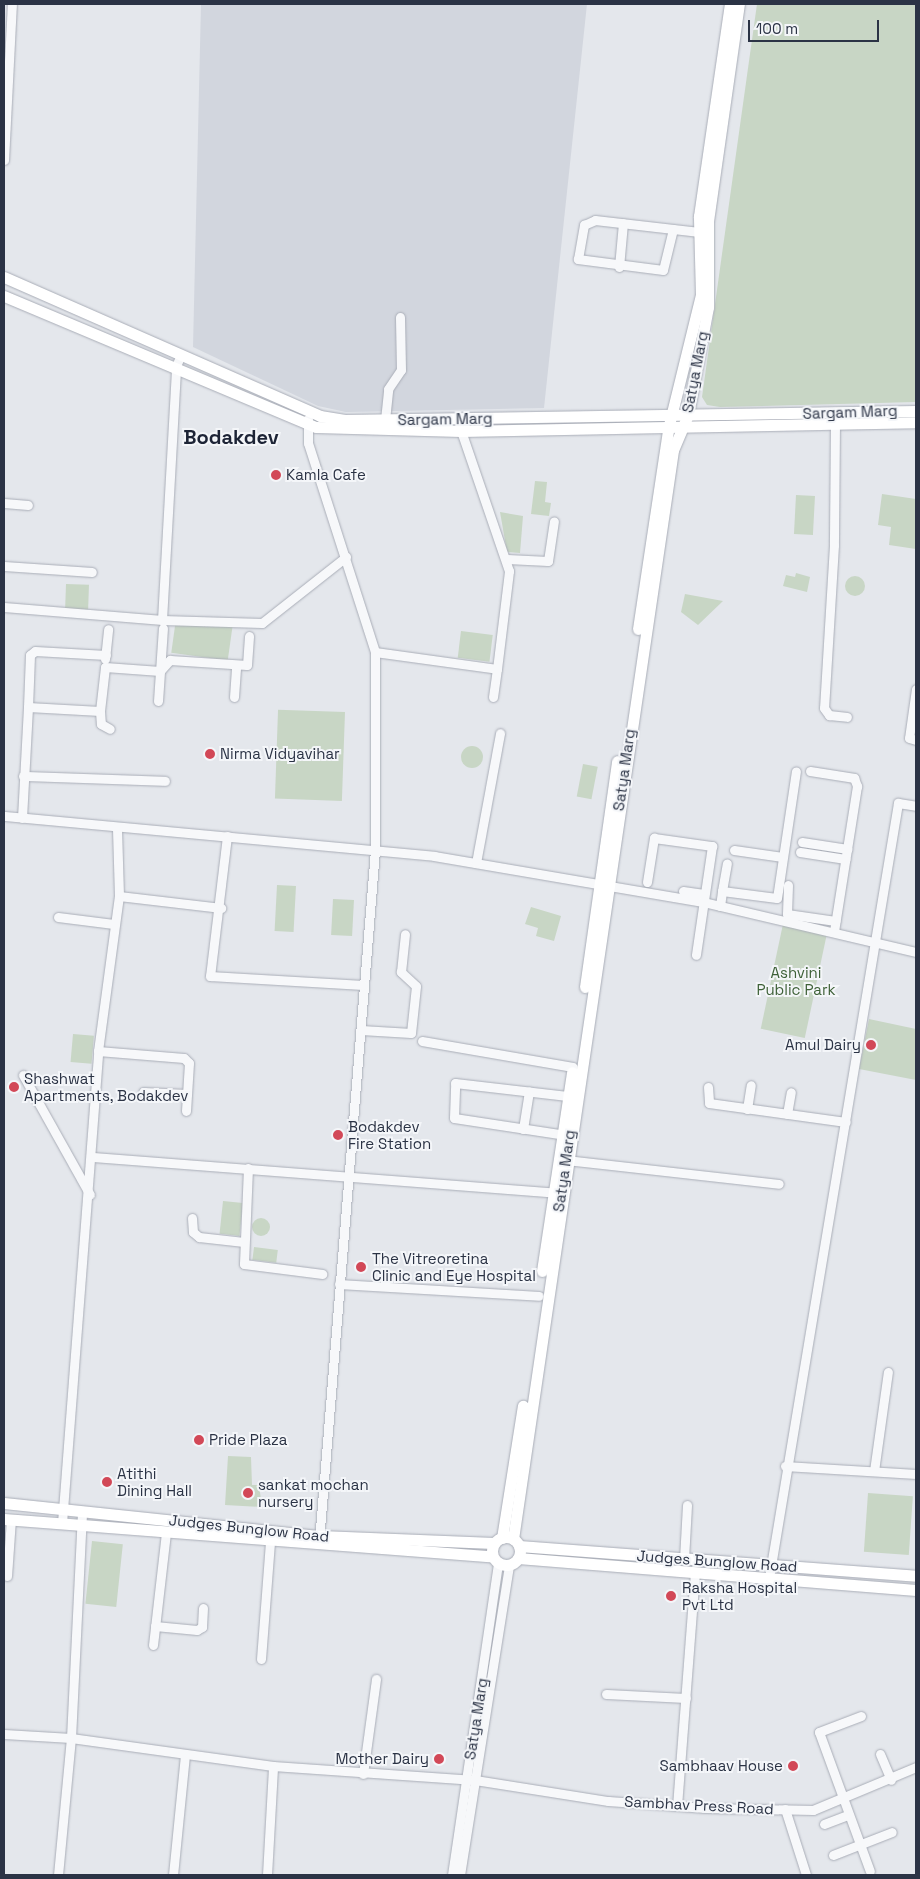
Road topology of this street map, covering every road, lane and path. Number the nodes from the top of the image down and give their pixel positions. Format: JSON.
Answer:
{"nodes":[{"id":1,"x":12,"y":4,"type":"edge"},
{"id":2,"x":730,"y":4,"type":"edge"},
{"id":3,"x":739,"y":4,"type":"edge"},
{"id":4,"x":4,"y":160,"type":"edge"},
{"id":5,"x":712,"y":162,"type":"junction"},
{"id":6,"x":623,"y":223,"type":"junction"},
{"id":7,"x":673,"y":229,"type":"junction"},
{"id":8,"x":700,"y":232,"type":"junction"},
{"id":9,"x":618,"y":267,"type":"junction"},
{"id":10,"x":4,"y":277,"type":"edge"},
{"id":11,"x":4,"y":296,"type":"edge"},
{"id":12,"x":400,"y":317,"type":"dead end"},
{"id":13,"x":178,"y":360,"type":"junction"},
{"id":14,"x":310,"y":411,"type":"junction"},
{"id":15,"x":916,"y":411,"type":"edge"},
{"id":16,"x":674,"y":414,"type":"junction"},
{"id":17,"x":688,"y":414,"type":"junction"},
{"id":18,"x":385,"y":420,"type":"junction"},
{"id":19,"x":916,"y":422,"type":"edge"},
{"id":20,"x":306,"y":423,"type":"junction"},
{"id":21,"x":835,"y":423,"type":"junction"},
{"id":22,"x":669,"y":425,"type":"junction"},
{"id":23,"x":683,"y":425,"type":"junction"},
{"id":24,"x":461,"y":431,"type":"junction"},
{"id":25,"x":4,"y":503,"type":"edge"},
{"id":26,"x":28,"y":505,"type":"dead end"},
{"id":27,"x":554,"y":521,"type":"dead end"},
{"id":28,"x":346,"y":557,"type":"junction"},
{"id":29,"x":507,"y":559,"type":"junction"},
{"id":30,"x":4,"y":566,"type":"edge"},
{"id":31,"x":92,"y":572,"type":"dead end"},
{"id":32,"x":4,"y":607,"type":"edge"},
{"id":33,"x":162,"y":624,"type":"junction"},
{"id":34,"x":108,"y":629,"type":"dead end"},
{"id":35,"x":249,"y":636,"type":"dead end"},
{"id":36,"x":375,"y":652,"type":"junction"},
{"id":37,"x":106,"y":655,"type":"junction"},
{"id":38,"x":236,"y":664,"type":"junction"},
{"id":39,"x":105,"y":667,"type":"junction"},
{"id":40,"x":497,"y":669,"type":"junction"},
{"id":41,"x":160,"y":671,"type":"junction"},
{"id":42,"x":916,"y":689,"type":"edge"},
{"id":43,"x":234,"y":697,"type":"dead end"},
{"id":44,"x":493,"y":697,"type":"dead end"},
{"id":45,"x":158,"y":702,"type":"dead end"},
{"id":46,"x":28,"y":707,"type":"junction"},
{"id":47,"x":100,"y":711,"type":"junction"},
{"id":48,"x":847,"y":717,"type":"dead end"},
{"id":49,"x":110,"y":729,"type":"dead end"},
{"id":50,"x":500,"y":733,"type":"dead end"},
{"id":51,"x":916,"y":740,"type":"edge"},
{"id":52,"x":796,"y":771,"type":"dead end"},
{"id":53,"x":810,"y":771,"type":"dead end"},
{"id":54,"x":24,"y":776,"type":"junction"},
{"id":55,"x":166,"y":781,"type":"dead end"},
{"id":56,"x":916,"y":806,"type":"edge"},
{"id":57,"x":4,"y":816,"type":"edge"},
{"id":58,"x":22,"y":818,"type":"junction"},
{"id":59,"x":117,"y":827,"type":"junction"},
{"id":60,"x":227,"y":836,"type":"junction"},
{"id":61,"x":802,"y":842,"type":"dead end"},
{"id":62,"x":847,"y":848,"type":"junction"},
{"id":63,"x":375,"y":850,"type":"junction"},
{"id":64,"x":734,"y":850,"type":"dead end"},
{"id":65,"x":800,"y":852,"type":"dead end"},
{"id":66,"x":782,"y":857,"type":"junction"},
{"id":67,"x":845,"y":859,"type":"junction"},
{"id":68,"x":476,"y":863,"type":"junction"},
{"id":69,"x":727,"y":864,"type":"dead end"},
{"id":70,"x":647,"y":882,"type":"dead end"},
{"id":71,"x":602,"y":884,"type":"junction"},
{"id":72,"x":788,"y":885,"type":"dead end"},
{"id":73,"x":683,"y":891,"type":"dead end"},
{"id":74,"x":722,"y":892,"type":"junction"},
{"id":75,"x":119,"y":896,"type":"junction"},
{"id":76,"x":704,"y":898,"type":"junction"},
{"id":77,"x":771,"y":899,"type":"junction"},
{"id":78,"x":720,"y":906,"type":"junction"},
{"id":79,"x":221,"y":908,"type":"junction"},
{"id":80,"x":58,"y":917,"type":"dead end"},
{"id":81,"x":768,"y":917,"type":"junction"},
{"id":82,"x":798,"y":920,"type":"junction"},
{"id":83,"x":835,"y":921,"type":"junction"},
{"id":84,"x":114,"y":924,"type":"junction"},
{"id":85,"x":834,"y":932,"type":"junction"},
{"id":86,"x":405,"y":934,"type":"dead end"},
{"id":87,"x":875,"y":940,"type":"junction"},
{"id":88,"x":916,"y":952,"type":"edge"},
{"id":89,"x":696,"y":954,"type":"dead end"},
{"id":90,"x":363,"y":985,"type":"junction"},
{"id":91,"x":361,"y":1030,"type":"junction"},
{"id":92,"x":422,"y":1042,"type":"dead end"},
{"id":93,"x":98,"y":1051,"type":"junction"},
{"id":94,"x":573,"y":1067,"type":"junction"},
{"id":95,"x":23,"y":1075,"type":"dead end"},
{"id":96,"x":751,"y":1086,"type":"dead end"},
{"id":97,"x":708,"y":1087,"type":"dead end"},
{"id":98,"x":529,"y":1091,"type":"junction"},
{"id":99,"x":142,"y":1092,"type":"dead end"},
{"id":100,"x":791,"y":1092,"type":"dead end"},
{"id":101,"x":187,"y":1094,"type":"junction"},
{"id":102,"x":567,"y":1096,"type":"junction"},
{"id":103,"x":747,"y":1108,"type":"junction"},
{"id":104,"x":186,"y":1111,"type":"dead end"},
{"id":105,"x":787,"y":1114,"type":"junction"},
{"id":106,"x":846,"y":1122,"type":"junction"},
{"id":107,"x":524,"y":1129,"type":"junction"},
{"id":108,"x":560,"y":1134,"type":"junction"},
{"id":109,"x":93,"y":1156,"type":"junction"},
{"id":110,"x":566,"y":1160,"type":"junction"},
{"id":111,"x":248,"y":1168,"type":"junction"},
{"id":112,"x":347,"y":1176,"type":"junction"},
{"id":113,"x":779,"y":1184,"type":"dead end"},
{"id":114,"x":556,"y":1193,"type":"junction"},
{"id":115,"x":90,"y":1194,"type":"junction"},
{"id":116,"x":192,"y":1218,"type":"dead end"},
{"id":117,"x":244,"y":1242,"type":"junction"},
{"id":118,"x":322,"y":1274,"type":"dead end"},
{"id":119,"x":339,"y":1284,"type":"junction"},
{"id":120,"x":539,"y":1296,"type":"junction"},
{"id":121,"x":888,"y":1372,"type":"dead end"},
{"id":122,"x":530,"y":1386,"type":"junction"},
{"id":123,"x":785,"y":1466,"type":"junction"},
{"id":124,"x":874,"y":1471,"type":"junction"},
{"id":125,"x":916,"y":1474,"type":"edge"},
{"id":126,"x":4,"y":1504,"type":"edge"},
{"id":127,"x":687,"y":1505,"type":"dead end"},
{"id":128,"x":64,"y":1511,"type":"junction"},
{"id":129,"x":7,"y":1519,"type":"edge"},
{"id":130,"x":82,"y":1519,"type":"junction"},
{"id":131,"x":62,"y":1523,"type":"junction"},
{"id":132,"x":166,"y":1532,"type":"junction"},
{"id":133,"x":320,"y":1540,"type":"junction"},
{"id":134,"x":270,"y":1541,"type":"junction"},
{"id":135,"x":507,"y":1541,"type":"junction"},
{"id":136,"x":684,"y":1559,"type":"junction"},
{"id":137,"x":504,"y":1561,"type":"junction"},
{"id":138,"x":770,"y":1566,"type":"junction"},
{"id":139,"x":695,"y":1572,"type":"junction"},
{"id":140,"x":8,"y":1576,"type":"dead end"},
{"id":141,"x":916,"y":1576,"type":"edge"},
{"id":142,"x":769,"y":1578,"type":"junction"},
{"id":143,"x":916,"y":1590,"type":"edge"},
{"id":144,"x":203,"y":1608,"type":"dead end"},
{"id":145,"x":155,"y":1626,"type":"junction"},
{"id":146,"x":153,"y":1645,"type":"dead end"},
{"id":147,"x":261,"y":1659,"type":"dead end"},
{"id":148,"x":376,"y":1679,"type":"dead end"},
{"id":149,"x":606,"y":1694,"type":"dead end"},
{"id":150,"x":686,"y":1698,"type":"junction"},
{"id":151,"x":861,"y":1716,"type":"dead end"},
{"id":152,"x":4,"y":1734,"type":"edge"},
{"id":153,"x":71,"y":1738,"type":"junction"},
{"id":154,"x":880,"y":1754,"type":"dead end"},
{"id":155,"x":185,"y":1755,"type":"junction"},
{"id":156,"x":273,"y":1766,"type":"junction"},
{"id":157,"x":916,"y":1768,"type":"edge"},
{"id":158,"x":363,"y":1774,"type":"junction"},
{"id":159,"x":475,"y":1780,"type":"junction"},
{"id":160,"x":891,"y":1780,"type":"junction"},
{"id":161,"x":466,"y":1782,"type":"junction"},
{"id":162,"x":841,"y":1799,"type":"junction"},
{"id":163,"x":677,"y":1806,"type":"junction"},
{"id":164,"x":785,"y":1809,"type":"junction"},
{"id":165,"x":848,"y":1815,"type":"junction"},
{"id":166,"x":824,"y":1824,"type":"dead end"},
{"id":167,"x":892,"y":1832,"type":"dead end"},
{"id":168,"x":860,"y":1844,"type":"junction"},
{"id":169,"x":834,"y":1855,"type":"dead end"},
{"id":170,"x":870,"y":1871,"type":"dead end"},
{"id":171,"x":58,"y":1875,"type":"edge"},
{"id":172,"x":173,"y":1875,"type":"edge"},
{"id":173,"x":267,"y":1875,"type":"edge"},
{"id":174,"x":452,"y":1875,"type":"edge"},
{"id":175,"x":460,"y":1875,"type":"edge"},
{"id":176,"x":806,"y":1875,"type":"edge"}],
"edges":[{"from":1,"to":4,"type":"street"},
{"from":2,"to":5,"type":"main road","name":"Satya Marg"},
{"from":3,"to":5,"type":"main road","name":"Satya Marg"},
{"from":5,"to":8,"type":"main road","name":"Satya Marg"},
{"from":5,"to":17,"type":"main road","name":"Satya Marg"},
{"from":6,"to":7,"type":"street"},
{"from":6,"to":9,"type":"street"},
{"from":6,"to":9,"type":"street"},
{"from":7,"to":8,"type":"street"},
{"from":7,"to":9,"type":"street"},
{"from":8,"to":16,"type":"main road","name":"Satya Marg"},
{"from":10,"to":13,"type":"main road","name":"Sargam Marg"},
{"from":11,"to":13,"type":"main road","name":"Sargam Marg"},
{"from":12,"to":18,"type":"street"},
{"from":13,"to":14,"type":"main road","name":"Sargam Marg"},
{"from":13,"to":20,"type":"main road","name":"Sargam Marg"},
{"from":13,"to":33,"type":"street"},
{"from":14,"to":18,"type":"main road","name":"Sargam Marg"},
{"from":14,"to":20,"type":"street"},
{"from":15,"to":17,"type":"main road","name":"Sargam Marg"},
{"from":16,"to":17,"type":"main road","name":"Sargam Marg"},
{"from":16,"to":18,"type":"main road","name":"Sargam Marg"},
{"from":16,"to":22,"type":"main road","name":"Satya Marg"},
{"from":17,"to":23,"type":"main road","name":"Satya Marg"},
{"from":19,"to":21,"type":"main road","name":"Sargam Marg"},
{"from":20,"to":24,"type":"main road","name":"Sargam Marg"},
{"from":20,"to":28,"type":"street"},
{"from":21,"to":23,"type":"main road","name":"Sargam Marg"},
{"from":21,"to":48,"type":"street"},
{"from":22,"to":23,"type":"main road","name":"Sargam Marg"},
{"from":22,"to":24,"type":"main road","name":"Sargam Marg"},
{"from":22,"to":71,"type":"main road","name":"Satya Marg"},
{"from":23,"to":71,"type":"main road","name":"Satya Marg"},
{"from":24,"to":29,"type":"street"},
{"from":25,"to":26,"type":"street"},
{"from":27,"to":29,"type":"street"},
{"from":28,"to":33,"type":"street"},
{"from":28,"to":36,"type":"street"},
{"from":29,"to":40,"type":"street"},
{"from":30,"to":31,"type":"street"},
{"from":32,"to":33,"type":"street"},
{"from":33,"to":41,"type":"street"},
{"from":34,"to":37,"type":"street"},
{"from":35,"to":38,"type":"street"},
{"from":36,"to":40,"type":"street"},
{"from":36,"to":63,"type":"street"},
{"from":37,"to":39,"type":"street"},
{"from":37,"to":46,"type":"street"},
{"from":38,"to":41,"type":"street"},
{"from":38,"to":43,"type":"street"},
{"from":39,"to":41,"type":"street"},
{"from":39,"to":47,"type":"street"},
{"from":40,"to":44,"type":"street"},
{"from":41,"to":45,"type":"street"},
{"from":42,"to":51,"type":"street"},
{"from":46,"to":47,"type":"street"},
{"from":46,"to":54,"type":"street"},
{"from":47,"to":49,"type":"street"},
{"from":50,"to":68,"type":"street"},
{"from":52,"to":66,"type":"street"},
{"from":53,"to":62,"type":"street"},
{"from":54,"to":55,"type":"street"},
{"from":54,"to":58,"type":"street"},
{"from":56,"to":87,"type":"street"},
{"from":57,"to":58,"type":"street"},
{"from":58,"to":59,"type":"street"},
{"from":59,"to":60,"type":"street"},
{"from":59,"to":75,"type":"street"},
{"from":60,"to":63,"type":"street"},
{"from":60,"to":79,"type":"street"},
{"from":61,"to":62,"type":"street"},
{"from":62,"to":67,"type":"street"},
{"from":63,"to":68,"type":"street"},
{"from":63,"to":90,"type":"street"},
{"from":64,"to":66,"type":"street"},
{"from":65,"to":67,"type":"street"},
{"from":66,"to":77,"type":"street"},
{"from":67,"to":83,"type":"street"},
{"from":68,"to":71,"type":"street"},
{"from":69,"to":74,"type":"street"},
{"from":70,"to":76,"type":"street"},
{"from":71,"to":76,"type":"street"},
{"from":71,"to":94,"type":"main road","name":"Satya Marg"},
{"from":71,"to":110,"type":"main road","name":"Satya Marg"},
{"from":72,"to":82,"type":"street"},
{"from":73,"to":76,"type":"street"},
{"from":74,"to":77,"type":"street"},
{"from":74,"to":78,"type":"street"},
{"from":75,"to":79,"type":"street"},
{"from":75,"to":84,"type":"street"},
{"from":76,"to":78,"type":"street"},
{"from":76,"to":89,"type":"street"},
{"from":77,"to":81,"type":"street"},
{"from":78,"to":81,"type":"street"},
{"from":79,"to":90,"type":"street"},
{"from":80,"to":84,"type":"street"},
{"from":81,"to":82,"type":"street"},
{"from":82,"to":83,"type":"street"},
{"from":82,"to":85,"type":"street"},
{"from":83,"to":85,"type":"street"},
{"from":84,"to":93,"type":"street"},
{"from":85,"to":87,"type":"street"},
{"from":86,"to":91,"type":"street"},
{"from":87,"to":88,"type":"street"},
{"from":87,"to":106,"type":"street"},
{"from":90,"to":91,"type":"street"},
{"from":91,"to":112,"type":"street"},
{"from":92,"to":94,"type":"street"},
{"from":93,"to":101,"type":"street"},
{"from":93,"to":109,"type":"street"},
{"from":94,"to":102,"type":"main road","name":"Satya Marg"},
{"from":95,"to":115,"type":"street"},
{"from":96,"to":103,"type":"street"},
{"from":97,"to":103,"type":"street"},
{"from":98,"to":102,"type":"street"},
{"from":98,"to":107,"type":"street"},
{"from":98,"to":107,"type":"street"},
{"from":99,"to":101,"type":"street"},
{"from":100,"to":105,"type":"street"},
{"from":101,"to":104,"type":"street"},
{"from":102,"to":108,"type":"main road","name":"Satya Marg"},
{"from":103,"to":105,"type":"street"},
{"from":105,"to":106,"type":"street"},
{"from":106,"to":123,"type":"street"},
{"from":107,"to":108,"type":"street"},
{"from":108,"to":114,"type":"main road","name":"Satya Marg"},
{"from":109,"to":111,"type":"street"},
{"from":109,"to":115,"type":"street"},
{"from":110,"to":113,"type":"street"},
{"from":110,"to":114,"type":"main road","name":"Satya Marg"},
{"from":111,"to":112,"type":"street"},
{"from":111,"to":117,"type":"street"},
{"from":112,"to":114,"type":"street"},
{"from":112,"to":119,"type":"street"},
{"from":114,"to":120,"type":"main road","name":"Satya Marg"},
{"from":114,"to":122,"type":"main road","name":"Satya Marg"},
{"from":115,"to":128,"type":"street"},
{"from":116,"to":117,"type":"street"},
{"from":117,"to":118,"type":"street"},
{"from":119,"to":120,"type":"street"},
{"from":119,"to":133,"type":"street"},
{"from":120,"to":122,"type":"main road","name":"Satya Marg"},
{"from":121,"to":124,"type":"street"},
{"from":122,"to":135,"type":"main road","name":"Satya Marg"},
{"from":123,"to":124,"type":"street"},
{"from":123,"to":138,"type":"street"},
{"from":124,"to":125,"type":"street"},
{"from":126,"to":128,"type":"main road","name":"Judges Bunglow Road"},
{"from":127,"to":136,"type":"street"},
{"from":128,"to":130,"type":"main road","name":"Judges Bunglow Road"},
{"from":128,"to":131,"type":"street"},
{"from":129,"to":131,"type":"main road","name":"Judges Bunglow Road"},
{"from":129,"to":140,"type":"street"},
{"from":130,"to":131,"type":"main road","name":"Judges Bunglow Road"},
{"from":130,"to":132,"type":"main road","name":"Judges Bunglow Road"},
{"from":130,"to":133,"type":"main road","name":"Judges Bunglow Road"},
{"from":130,"to":153,"type":"street"},
{"from":132,"to":134,"type":"main road","name":"Judges Bunglow Road"},
{"from":132,"to":145,"type":"street"},
{"from":133,"to":134,"type":"main road","name":"Judges Bunglow Road"},
{"from":133,"to":135,"type":"main road","name":"Judges Bunglow Road"},
{"from":133,"to":137,"type":"main road","name":"Judges Bunglow Road"},
{"from":134,"to":147,"type":"street"},
{"from":135,"to":136,"type":"main road","name":"Judges Bunglow Road"},
{"from":135,"to":137,"type":"main road"},
{"from":135,"to":137,"type":"main road"},
{"from":136,"to":138,"type":"main road","name":"Judges Bunglow Road"},
{"from":137,"to":139,"type":"main road","name":"Judges Bunglow Road"},
{"from":137,"to":159,"type":"street","name":"Satya Marg"},
{"from":137,"to":161,"type":"street","name":"Satya Marg"},
{"from":138,"to":141,"type":"main road","name":"Judges Bunglow Road"},
{"from":138,"to":142,"type":"street"},
{"from":139,"to":142,"type":"main road","name":"Judges Bunglow Road"},
{"from":139,"to":150,"type":"street"},
{"from":142,"to":143,"type":"main road","name":"Judges Bunglow Road"},
{"from":144,"to":145,"type":"street"},
{"from":145,"to":146,"type":"street"},
{"from":148,"to":158,"type":"street"},
{"from":149,"to":150,"type":"street"},
{"from":150,"to":163,"type":"street"},
{"from":151,"to":162,"type":"street"},
{"from":152,"to":153,"type":"street"},
{"from":153,"to":155,"type":"street"},
{"from":153,"to":171,"type":"street"},
{"from":154,"to":160,"type":"street"},
{"from":155,"to":156,"type":"street"},
{"from":155,"to":172,"type":"street"},
{"from":156,"to":158,"type":"street"},
{"from":156,"to":173,"type":"street"},
{"from":157,"to":160,"type":"street","name":"Sambhav Press Road"},
{"from":158,"to":161,"type":"street"},
{"from":159,"to":161,"type":"street"},
{"from":159,"to":163,"type":"street","name":"Sambhav Press Road"},
{"from":159,"to":175,"type":"street","name":"Satya Marg"},
{"from":160,"to":162,"type":"street","name":"Sambhav Press Road"},
{"from":161,"to":174,"type":"street","name":"Satya Marg"},
{"from":162,"to":164,"type":"street","name":"Sambhav Press Road"},
{"from":162,"to":165,"type":"street"},
{"from":163,"to":164,"type":"street","name":"Sambhav Press Road"},
{"from":164,"to":176,"type":"street"},
{"from":165,"to":166,"type":"street"},
{"from":165,"to":168,"type":"street"},
{"from":167,"to":168,"type":"street"},
{"from":168,"to":169,"type":"street"},
{"from":168,"to":170,"type":"street"}]}
